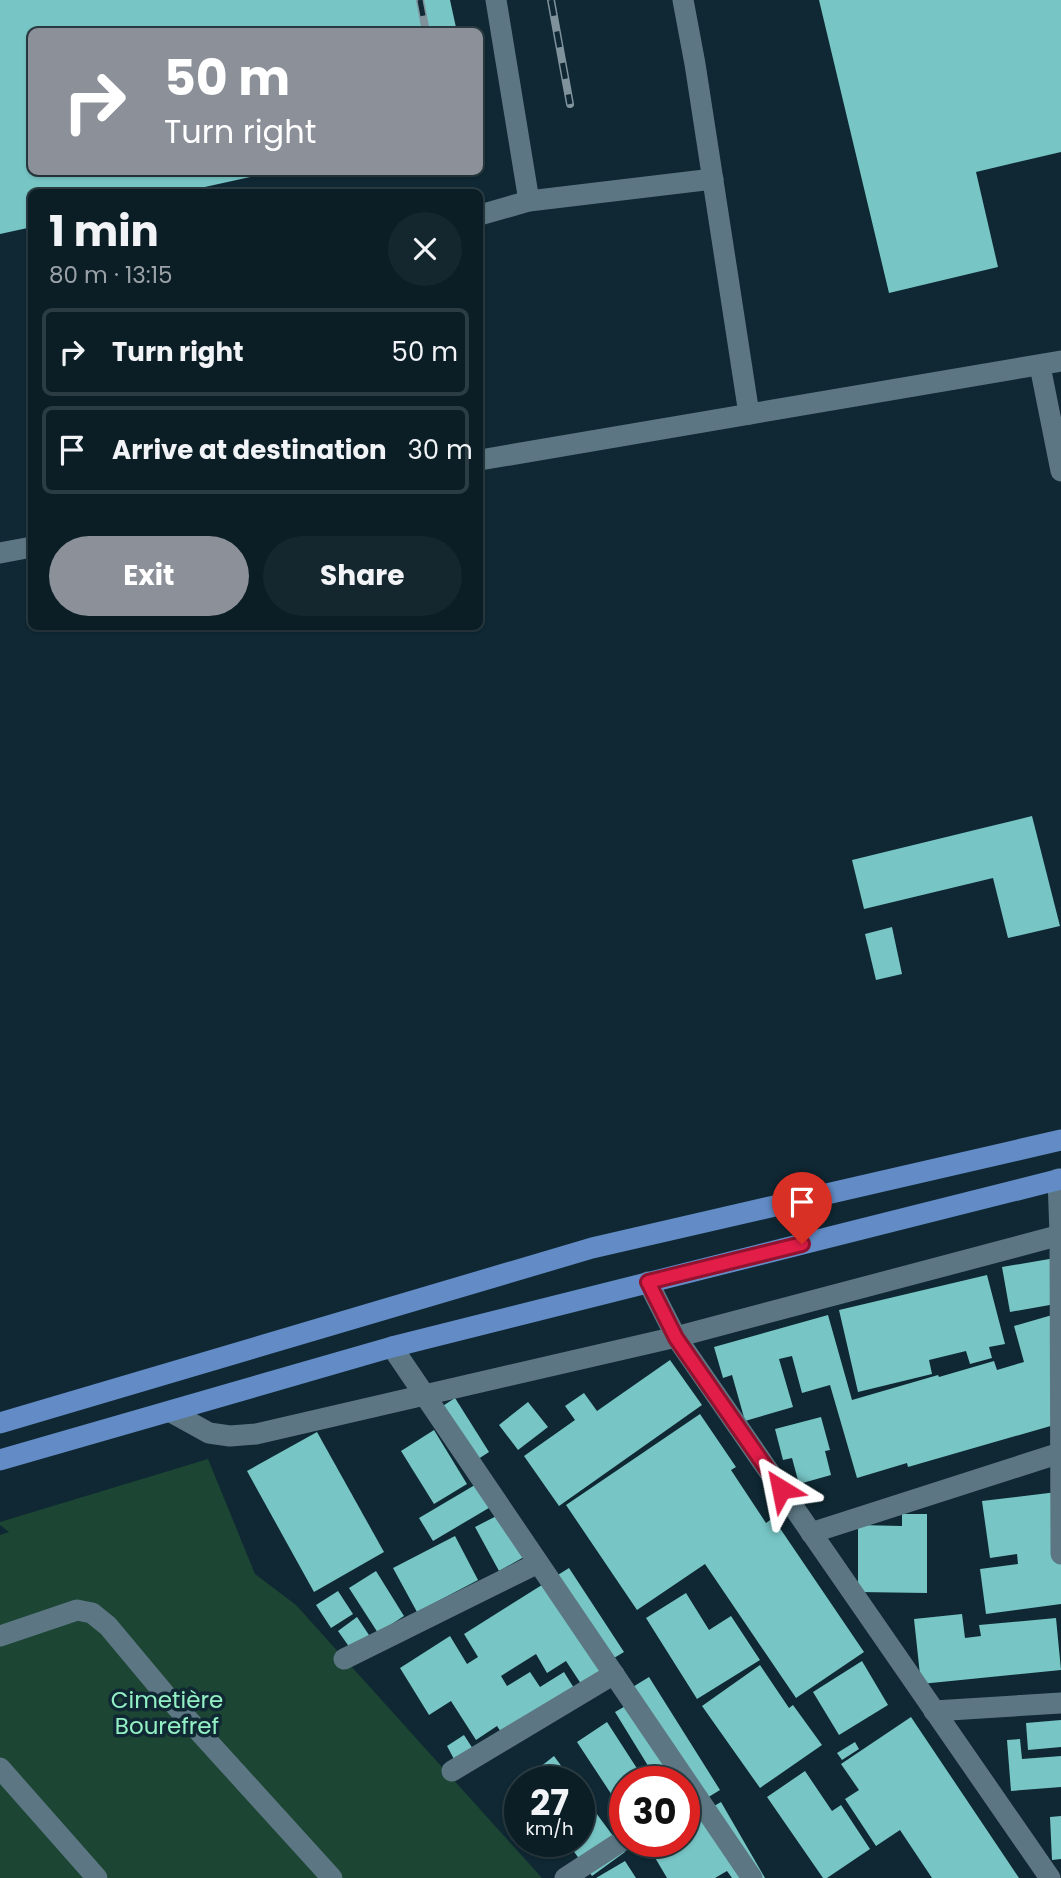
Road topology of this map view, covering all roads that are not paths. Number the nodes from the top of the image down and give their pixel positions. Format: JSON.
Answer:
{"nodes":[{"id":1,"x":496,"y":0,"type":"edge"},
{"id":2,"x":683,"y":0,"type":"edge"},
{"id":3,"x":713,"y":179,"type":"junction"},
{"id":4,"x":529,"y":201,"type":"junction"},
{"id":5,"x":483,"y":214,"type":"edge"},
{"id":6,"x":1051,"y":364,"type":"edge"},
{"id":7,"x":749,"y":414,"type":"junction"},
{"id":8,"x":483,"y":459,"type":"edge"},
{"id":9,"x":1061,"y":471,"type":"edge"},
{"id":10,"x":28,"y":548,"type":"edge"},
{"id":11,"x":0,"y":553,"type":"edge"},
{"id":12,"x":1061,"y":1140,"type":"edge"},
{"id":13,"x":1060,"y":1179,"type":"edge"},
{"id":14,"x":1061,"y":1235,"type":"edge"},
{"id":15,"x":648,"y":1282,"type":"junction"},
{"id":16,"x":676,"y":1338,"type":"junction"},
{"id":17,"x":392,"y":1347,"type":"junction"},
{"id":18,"x":425,"y":1396,"type":"junction"},
{"id":19,"x":171,"y":1412,"type":"junction"},
{"id":20,"x":0,"y":1423,"type":"edge"},
{"id":21,"x":1060,"y":1453,"type":"edge"},
{"id":22,"x":0,"y":1460,"type":"edge"},
{"id":23,"x":811,"y":1533,"type":"junction"},
{"id":24,"x":1061,"y":1554,"type":"edge"},
{"id":25,"x":538,"y":1563,"type":"junction"},
{"id":26,"x":0,"y":1636,"type":"edge"},
{"id":27,"x":344,"y":1659,"type":"dead end"},
{"id":28,"x":614,"y":1674,"type":"junction"},
{"id":29,"x":1061,"y":1703,"type":"edge"},
{"id":30,"x":934,"y":1711,"type":"junction"},
{"id":31,"x":671,"y":1766,"type":"edge"},
{"id":32,"x":0,"y":1768,"type":"edge"},
{"id":33,"x":452,"y":1771,"type":"dead end"},
{"id":34,"x":700,"y":1810,"type":"edge"},
{"id":35,"x":609,"y":1849,"type":"edge"},
{"id":36,"x":97,"y":1878,"type":"edge"},
{"id":37,"x":332,"y":1878,"type":"edge"},
{"id":38,"x":565,"y":1878,"type":"edge"},
{"id":39,"x":752,"y":1878,"type":"edge"},
{"id":40,"x":1050,"y":1878,"type":"edge"}],
"edges":[{"from":1,"to":4,"type":"street"},
{"from":2,"to":3,"type":"street"},
{"from":3,"to":4,"type":"street"},
{"from":3,"to":7,"type":"street"},
{"from":4,"to":5,"type":"street"},
{"from":6,"to":7,"type":"street"},
{"from":6,"to":9,"type":"street"},
{"from":7,"to":8,"type":"street"},
{"from":10,"to":11,"type":"street"},
{"from":12,"to":20,"type":"main road"},
{"from":13,"to":14,"type":"street"},
{"from":13,"to":15,"type":"main road"},
{"from":14,"to":16,"type":"street"},
{"from":14,"to":21,"type":"street"},
{"from":15,"to":16,"type":"street"},
{"from":15,"to":17,"type":"main road"},
{"from":16,"to":18,"type":"street"},
{"from":16,"to":23,"type":"street"},
{"from":17,"to":18,"type":"street"},
{"from":17,"to":19,"type":"main road"},
{"from":18,"to":19,"type":"street"},
{"from":18,"to":25,"type":"street"},
{"from":19,"to":22,"type":"main road"},
{"from":21,"to":23,"type":"street"},
{"from":21,"to":24,"type":"street"},
{"from":23,"to":30,"type":"street"},
{"from":25,"to":27,"type":"street"},
{"from":25,"to":28,"type":"street"},
{"from":26,"to":37,"type":"street"},
{"from":28,"to":31,"type":"street"},
{"from":28,"to":33,"type":"street"},
{"from":29,"to":30,"type":"street"},
{"from":30,"to":40,"type":"street"},
{"from":32,"to":36,"type":"street"},
{"from":34,"to":39,"type":"street"},
{"from":35,"to":38,"type":"street"}]}
